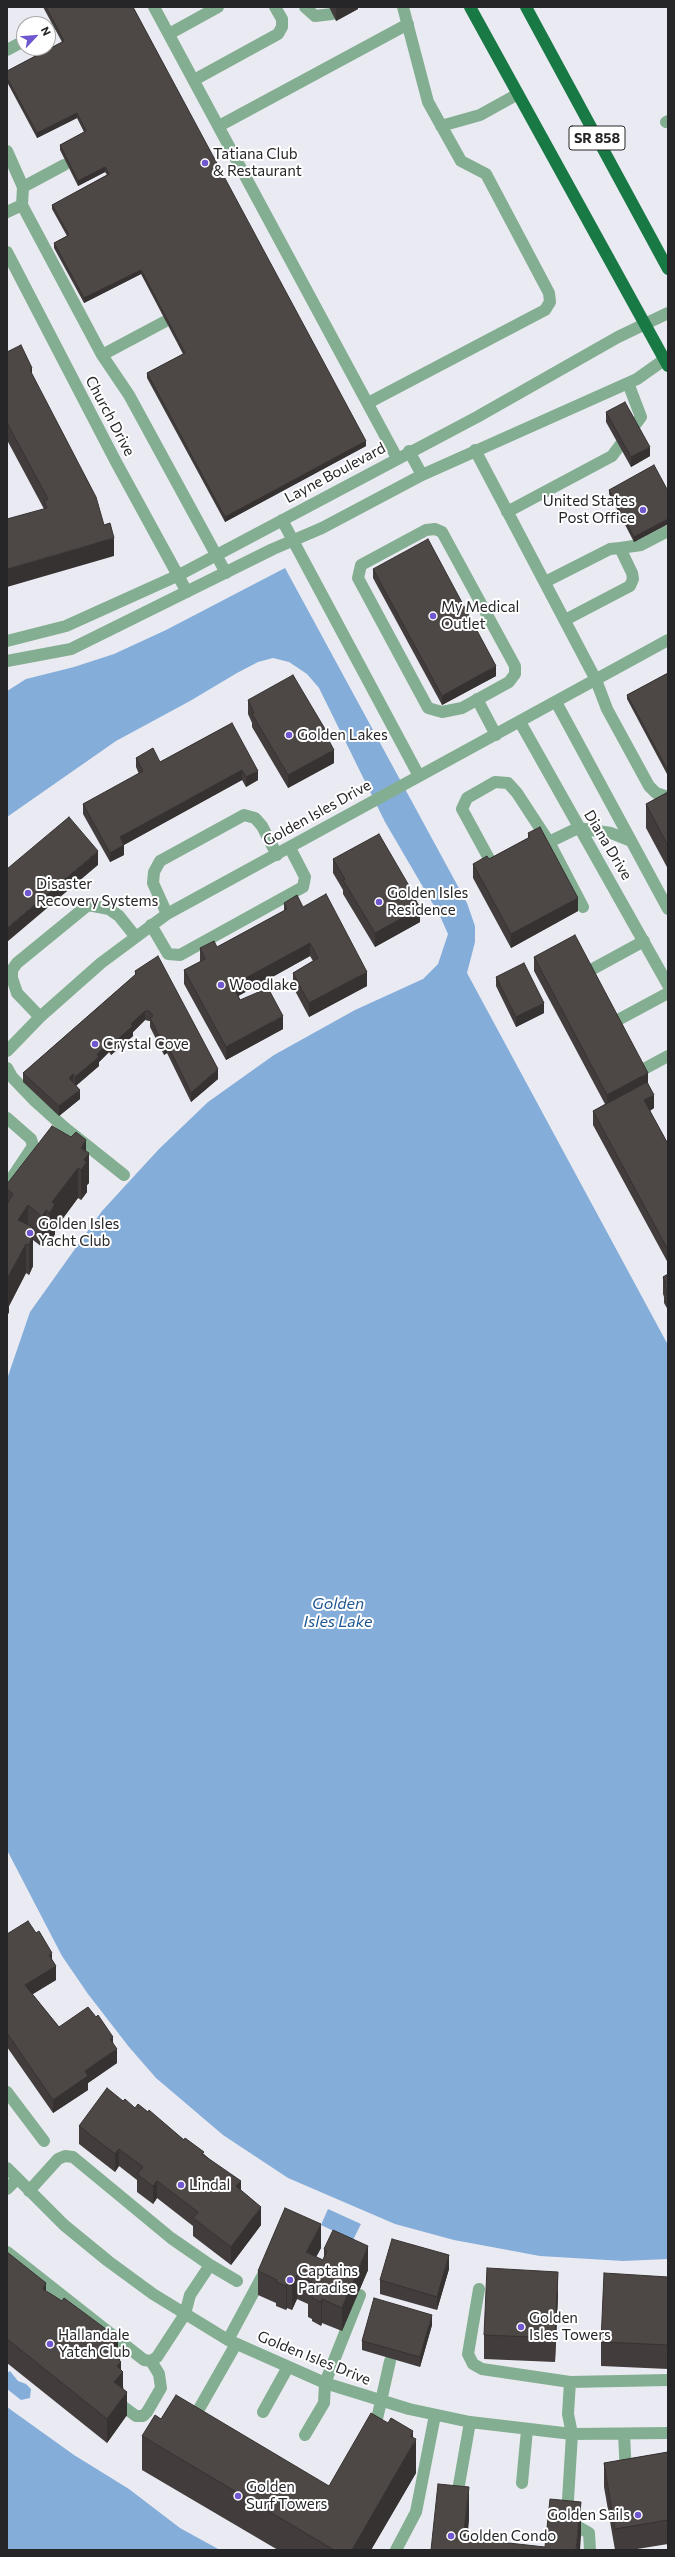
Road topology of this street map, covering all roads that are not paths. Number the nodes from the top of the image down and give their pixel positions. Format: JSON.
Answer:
{"nodes":[{"id":1,"x":154,"y":7,"type":"edge"},
{"id":2,"x":218,"y":7,"type":"edge"},
{"id":3,"x":275,"y":7,"type":"edge"},
{"id":4,"x":305,"y":7,"type":"edge"},
{"id":5,"x":403,"y":7,"type":"edge"},
{"id":6,"x":470,"y":7,"type":"edge"},
{"id":7,"x":526,"y":7,"type":"edge"},
{"id":8,"x":332,"y":14,"type":"dead end"},
{"id":9,"x":408,"y":24,"type":"junction"},
{"id":10,"x":169,"y":34,"type":"junction"},
{"id":11,"x":16,"y":45,"type":"edge"},
{"id":12,"x":7,"y":50,"type":"edge"},
{"id":13,"x":194,"y":80,"type":"junction"},
{"id":14,"x":518,"y":94,"type":"junction"},
{"id":15,"x":219,"y":126,"type":"junction"},
{"id":16,"x":441,"y":126,"type":"junction"},
{"id":17,"x":7,"y":151,"type":"edge"},
{"id":18,"x":64,"y":165,"type":"dead end"},
{"id":19,"x":23,"y":186,"type":"junction"},
{"id":20,"x":22,"y":205,"type":"junction"},
{"id":21,"x":7,"y":212,"type":"edge"},
{"id":22,"x":7,"y":252,"type":"edge"},
{"id":23,"x":11,"y":268,"type":"edge"},
{"id":24,"x":668,"y":269,"type":"edge"},
{"id":25,"x":668,"y":313,"type":"edge"},
{"id":26,"x":164,"y":322,"type":"edge"},
{"id":27,"x":646,"y":325,"type":"junction"},
{"id":28,"x":102,"y":355,"type":"junction"},
{"id":29,"x":667,"y":361,"type":"edge"},
{"id":30,"x":628,"y":383,"type":"junction"},
{"id":31,"x":368,"y":403,"type":"junction"},
{"id":32,"x":475,"y":450,"type":"junction"},
{"id":33,"x":409,"y":451,"type":"junction"},
{"id":34,"x":397,"y":458,"type":"junction"},
{"id":35,"x":422,"y":475,"type":"junction"},
{"id":36,"x":508,"y":512,"type":"junction"},
{"id":37,"x":282,"y":520,"type":"junction"},
{"id":38,"x":668,"y":531,"type":"edge"},
{"id":39,"x":294,"y":541,"type":"junction"},
{"id":40,"x":620,"y":548,"type":"junction"},
{"id":41,"x":217,"y":555,"type":"junction"},
{"id":42,"x":226,"y":573,"type":"junction"},
{"id":43,"x":179,"y":575,"type":"junction"},
{"id":44,"x":545,"y":582,"type":"junction"},
{"id":45,"x":187,"y":592,"type":"junction"},
{"id":46,"x":565,"y":620,"type":"junction"},
{"id":47,"x":11,"y":640,"type":"edge"},
{"id":48,"x":668,"y":640,"type":"edge"},
{"id":49,"x":12,"y":660,"type":"edge"},
{"id":50,"x":596,"y":680,"type":"junction"},
{"id":51,"x":477,"y":699,"type":"junction"},
{"id":52,"x":556,"y":702,"type":"junction"},
{"id":53,"x":520,"y":722,"type":"junction"},
{"id":54,"x":496,"y":735,"type":"junction"},
{"id":55,"x":419,"y":776,"type":"junction"},
{"id":56,"x":668,"y":797,"type":"edge"},
{"id":57,"x":578,"y":828,"type":"junction"},
{"id":58,"x":631,"y":841,"type":"junction"},
{"id":59,"x":549,"y":842,"type":"junction"},
{"id":60,"x":290,"y":848,"type":"junction"},
{"id":61,"x":277,"y":854,"type":"junction"},
{"id":62,"x":493,"y":866,"type":"edge"},
{"id":63,"x":583,"y":907,"type":"dead end"},
{"id":64,"x":668,"y":909,"type":"edge"},
{"id":65,"x":167,"y":914,"type":"junction"},
{"id":66,"x":151,"y":925,"type":"junction"},
{"id":67,"x":135,"y":936,"type":"junction"},
{"id":68,"x":644,"y":941,"type":"junction"},
{"id":69,"x":588,"y":971,"type":"edge"},
{"id":70,"x":668,"y":985,"type":"edge"},
{"id":71,"x":668,"y":993,"type":"edge"},
{"id":72,"x":40,"y":1017,"type":"junction"},
{"id":73,"x":616,"y":1021,"type":"edge"},
{"id":74,"x":7,"y":1051,"type":"edge"},
{"id":75,"x":668,"y":1056,"type":"edge"},
{"id":76,"x":7,"y":1068,"type":"edge"},
{"id":77,"x":642,"y":1070,"type":"edge"},
{"id":78,"x":9,"y":1124,"type":"edge"},
{"id":79,"x":124,"y":1175,"type":"dead end"},
{"id":80,"x":7,"y":1185,"type":"edge"},
{"id":81,"x":7,"y":2092,"type":"edge"},
{"id":82,"x":44,"y":2141,"type":"dead end"},
{"id":83,"x":7,"y":2168,"type":"edge"},
{"id":84,"x":17,"y":2179,"type":"junction"},
{"id":85,"x":7,"y":2189,"type":"edge"},
{"id":86,"x":29,"y":2191,"type":"junction"},
{"id":87,"x":7,"y":2252,"type":"edge"},
{"id":88,"x":272,"y":2258,"type":"edge"},
{"id":89,"x":210,"y":2265,"type":"junction"},
{"id":90,"x":237,"y":2281,"type":"dead end"},
{"id":91,"x":479,"y":2290,"type":"dead end"},
{"id":92,"x":360,"y":2295,"type":"dead end"},
{"id":93,"x":185,"y":2314,"type":"junction"},
{"id":94,"x":232,"y":2342,"type":"junction"},
{"id":95,"x":151,"y":2361,"type":"junction"},
{"id":96,"x":390,"y":2361,"type":"dead end"},
{"id":97,"x":288,"y":2367,"type":"junction"},
{"id":98,"x":668,"y":2380,"type":"edge"},
{"id":99,"x":570,"y":2382,"type":"junction"},
{"id":100,"x":325,"y":2383,"type":"junction"},
{"id":101,"x":381,"y":2401,"type":"junction"},
{"id":102,"x":118,"y":2402,"type":"edge"},
{"id":103,"x":263,"y":2412,"type":"dead end"},
{"id":104,"x":435,"y":2415,"type":"junction"},
{"id":105,"x":470,"y":2422,"type":"junction"},
{"id":106,"x":527,"y":2430,"type":"junction"},
{"id":107,"x":185,"y":2433,"type":"edge"},
{"id":108,"x":668,"y":2433,"type":"edge"},
{"id":109,"x":572,"y":2434,"type":"junction"},
{"id":110,"x":624,"y":2434,"type":"junction"},
{"id":111,"x":305,"y":2435,"type":"dead end"},
{"id":112,"x":363,"y":2443,"type":"edge"},
{"id":113,"x":626,"y":2480,"type":"edge"},
{"id":114,"x":522,"y":2483,"type":"dead end"},
{"id":115,"x":456,"y":2502,"type":"edge"},
{"id":116,"x":396,"y":2550,"type":"edge"},
{"id":117,"x":590,"y":2550,"type":"edge"}],
"edges":[{"from":1,"to":10,"type":"street"},
{"from":2,"to":10,"type":"street"},
{"from":3,"to":13,"type":"street"},
{"from":4,"to":8,"type":"street"},
{"from":5,"to":9,"type":"street"},
{"from":6,"to":14,"type":"main road","number":"SR 858"},
{"from":7,"to":24,"type":"main road","number":"SR 858"},
{"from":9,"to":15,"type":"street"},
{"from":9,"to":16,"type":"street"},
{"from":10,"to":13,"type":"street"},
{"from":11,"to":12,"type":"street"},
{"from":13,"to":15,"type":"street"},
{"from":14,"to":16,"type":"street"},
{"from":14,"to":27,"type":"main road","number":"SR 858"},
{"from":15,"to":31,"type":"street"},
{"from":16,"to":31,"type":"street"},
{"from":17,"to":19,"type":"street"},
{"from":18,"to":19,"type":"street"},
{"from":19,"to":20,"type":"street"},
{"from":20,"to":21,"type":"street"},
{"from":20,"to":28,"type":"street"},
{"from":22,"to":23,"type":"street","name":"Church Drive"},
{"from":23,"to":43,"type":"street","name":"Church Drive"},
{"from":25,"to":27,"type":"street","name":"Layne Boulevard"},
{"from":26,"to":28,"type":"street"},
{"from":27,"to":29,"type":"main road","number":"SR 858"},
{"from":27,"to":33,"type":"street","name":"Layne Boulevard"},
{"from":28,"to":41,"type":"street"},
{"from":29,"to":30,"type":"street"},
{"from":30,"to":32,"type":"street"},
{"from":30,"to":36,"type":"street"},
{"from":31,"to":34,"type":"street"},
{"from":32,"to":35,"type":"street"},
{"from":32,"to":36,"type":"street"},
{"from":33,"to":34,"type":"street","name":"Layne Boulevard"},
{"from":33,"to":35,"type":"street"},
{"from":34,"to":37,"type":"street","name":"Layne Boulevard"},
{"from":35,"to":39,"type":"street"},
{"from":36,"to":44,"type":"street"},
{"from":37,"to":39,"type":"street"},
{"from":37,"to":41,"type":"street","name":"Layne Boulevard"},
{"from":38,"to":40,"type":"street"},
{"from":39,"to":42,"type":"street"},
{"from":39,"to":55,"type":"street"},
{"from":40,"to":44,"type":"street"},
{"from":40,"to":46,"type":"street"},
{"from":41,"to":42,"type":"street"},
{"from":41,"to":43,"type":"street","name":"Layne Boulevard"},
{"from":42,"to":45,"type":"street"},
{"from":43,"to":45,"type":"street","name":"Church Drive"},
{"from":43,"to":47,"type":"street","name":"Layne Boulevard"},
{"from":44,"to":46,"type":"street"},
{"from":45,"to":49,"type":"street"},
{"from":46,"to":50,"type":"street"},
{"from":47,"to":49,"type":"street"},
{"from":48,"to":50,"type":"street","name":"Golden Isles Drive"},
{"from":50,"to":52,"type":"street","name":"Golden Isles Drive"},
{"from":50,"to":56,"type":"street"},
{"from":51,"to":51,"type":"street"},
{"from":51,"to":54,"type":"street"},
{"from":52,"to":53,"type":"street","name":"Golden Isles Drive"},
{"from":52,"to":58,"type":"street","name":"Diana Drive"},
{"from":53,"to":54,"type":"street","name":"Golden Isles Drive"},
{"from":53,"to":57,"type":"street","name":"Diana Drive"},
{"from":54,"to":55,"type":"street","name":"Golden Isles Drive"},
{"from":55,"to":60,"type":"street","name":"Golden Isles Drive"},
{"from":57,"to":58,"type":"street"},
{"from":57,"to":59,"type":"street"},
{"from":57,"to":68,"type":"street","name":"Diana Drive"},
{"from":58,"to":64,"type":"street","name":"Diana Drive"},
{"from":59,"to":62,"type":"street"},
{"from":59,"to":63,"type":"street"},
{"from":60,"to":61,"type":"street","name":"Golden Isles Drive"},
{"from":60,"to":66,"type":"street"},
{"from":61,"to":65,"type":"street","name":"Golden Isles Drive"},
{"from":61,"to":65,"type":"street"},
{"from":65,"to":66,"type":"street","name":"Golden Isles Drive"},
{"from":66,"to":67,"type":"street","name":"Golden Isles Drive"},
{"from":67,"to":72,"type":"street","name":"Golden Isles Drive"},
{"from":67,"to":72,"type":"street"},
{"from":68,"to":69,"type":"street"},
{"from":68,"to":70,"type":"street","name":"Diana Drive"},
{"from":71,"to":73,"type":"street"},
{"from":72,"to":74,"type":"street","name":"Golden Isles Drive"},
{"from":75,"to":77,"type":"street"},
{"from":76,"to":79,"type":"street"},
{"from":78,"to":80,"type":"street"},
{"from":81,"to":82,"type":"street"},
{"from":83,"to":84,"type":"street","name":"Golden Isles Drive"},
{"from":84,"to":85,"type":"street"},
{"from":84,"to":86,"type":"street","name":"Golden Isles Drive"},
{"from":86,"to":89,"type":"street"},
{"from":86,"to":93,"type":"street","name":"Golden Isles Drive"},
{"from":87,"to":95,"type":"street"},
{"from":88,"to":94,"type":"street"},
{"from":89,"to":90,"type":"street"},
{"from":89,"to":93,"type":"street"},
{"from":91,"to":99,"type":"street"},
{"from":92,"to":100,"type":"street"},
{"from":93,"to":94,"type":"street","name":"Golden Isles Drive"},
{"from":93,"to":95,"type":"street"},
{"from":94,"to":97,"type":"street","name":"Golden Isles Drive"},
{"from":94,"to":107,"type":"street"},
{"from":95,"to":102,"type":"street"},
{"from":96,"to":101,"type":"street"},
{"from":97,"to":100,"type":"street","name":"Golden Isles Drive"},
{"from":97,"to":103,"type":"street"},
{"from":98,"to":99,"type":"street"},
{"from":99,"to":109,"type":"street"},
{"from":100,"to":101,"type":"street","name":"Golden Isles Drive"},
{"from":100,"to":111,"type":"street"},
{"from":101,"to":104,"type":"street","name":"Golden Isles Drive"},
{"from":101,"to":112,"type":"street"},
{"from":104,"to":105,"type":"street","name":"Golden Isles Drive"},
{"from":104,"to":116,"type":"street"},
{"from":105,"to":106,"type":"street","name":"Golden Isles Drive"},
{"from":105,"to":115,"type":"street"},
{"from":106,"to":109,"type":"street","name":"Golden Isles Drive"},
{"from":106,"to":114,"type":"street"},
{"from":108,"to":110,"type":"street","name":"Golden Isles Drive"},
{"from":109,"to":110,"type":"street","name":"Golden Isles Drive"},
{"from":109,"to":117,"type":"street"},
{"from":110,"to":113,"type":"street"}]}
